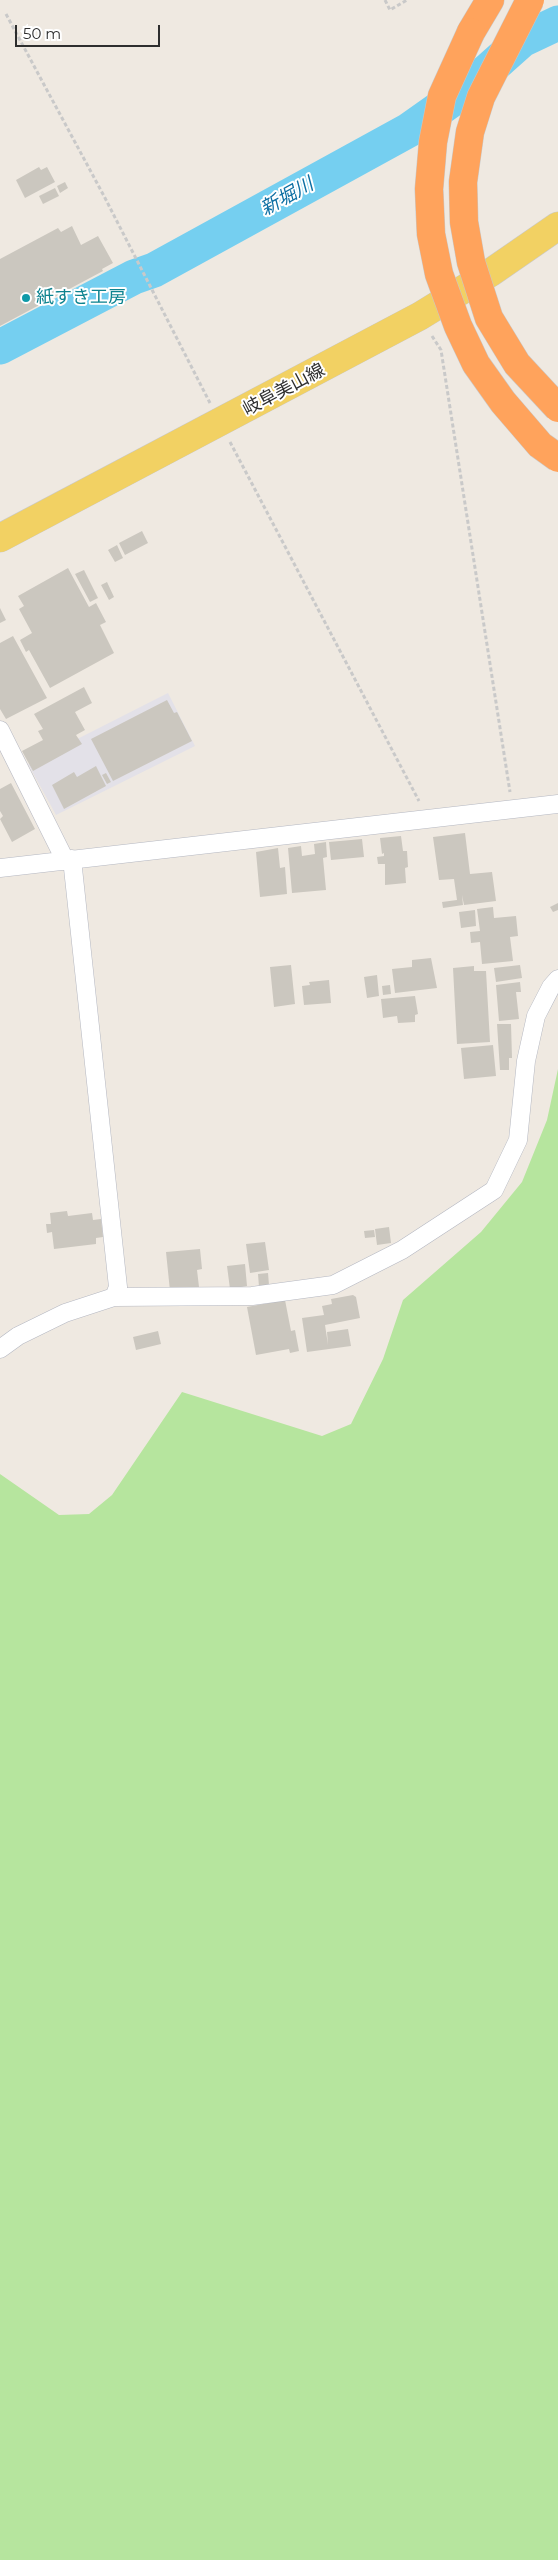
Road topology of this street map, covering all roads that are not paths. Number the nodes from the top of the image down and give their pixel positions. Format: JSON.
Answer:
{"nodes":[{"id":1,"x":490,"y":0,"type":"edge"},
{"id":2,"x":530,"y":0,"type":"edge"},
{"id":3,"x":558,"y":226,"type":"edge"},
{"id":4,"x":558,"y":408,"type":"edge"},
{"id":5,"x":558,"y":458,"type":"edge"},
{"id":6,"x":0,"y":538,"type":"edge"},
{"id":7,"x":0,"y":730,"type":"edge"},
{"id":8,"x":558,"y":804,"type":"edge"},
{"id":9,"x":68,"y":859,"type":"junction"},
{"id":10,"x":0,"y":868,"type":"edge"},
{"id":11,"x":558,"y":979,"type":"edge"},
{"id":12,"x":114,"y":1297,"type":"junction"},
{"id":13,"x":0,"y":1349,"type":"edge"}],
"edges":[{"from":1,"to":5,"type":"highway","bridge":true},
{"from":2,"to":4,"type":"highway","bridge":true},
{"from":3,"to":6,"type":"main road","name":"岐阜美山線"},
{"from":7,"to":9,"type":"street"},
{"from":8,"to":9,"type":"street"},
{"from":9,"to":10,"type":"street"},
{"from":9,"to":12,"type":"street"},
{"from":11,"to":12,"type":"street"},
{"from":12,"to":13,"type":"street"}]}
